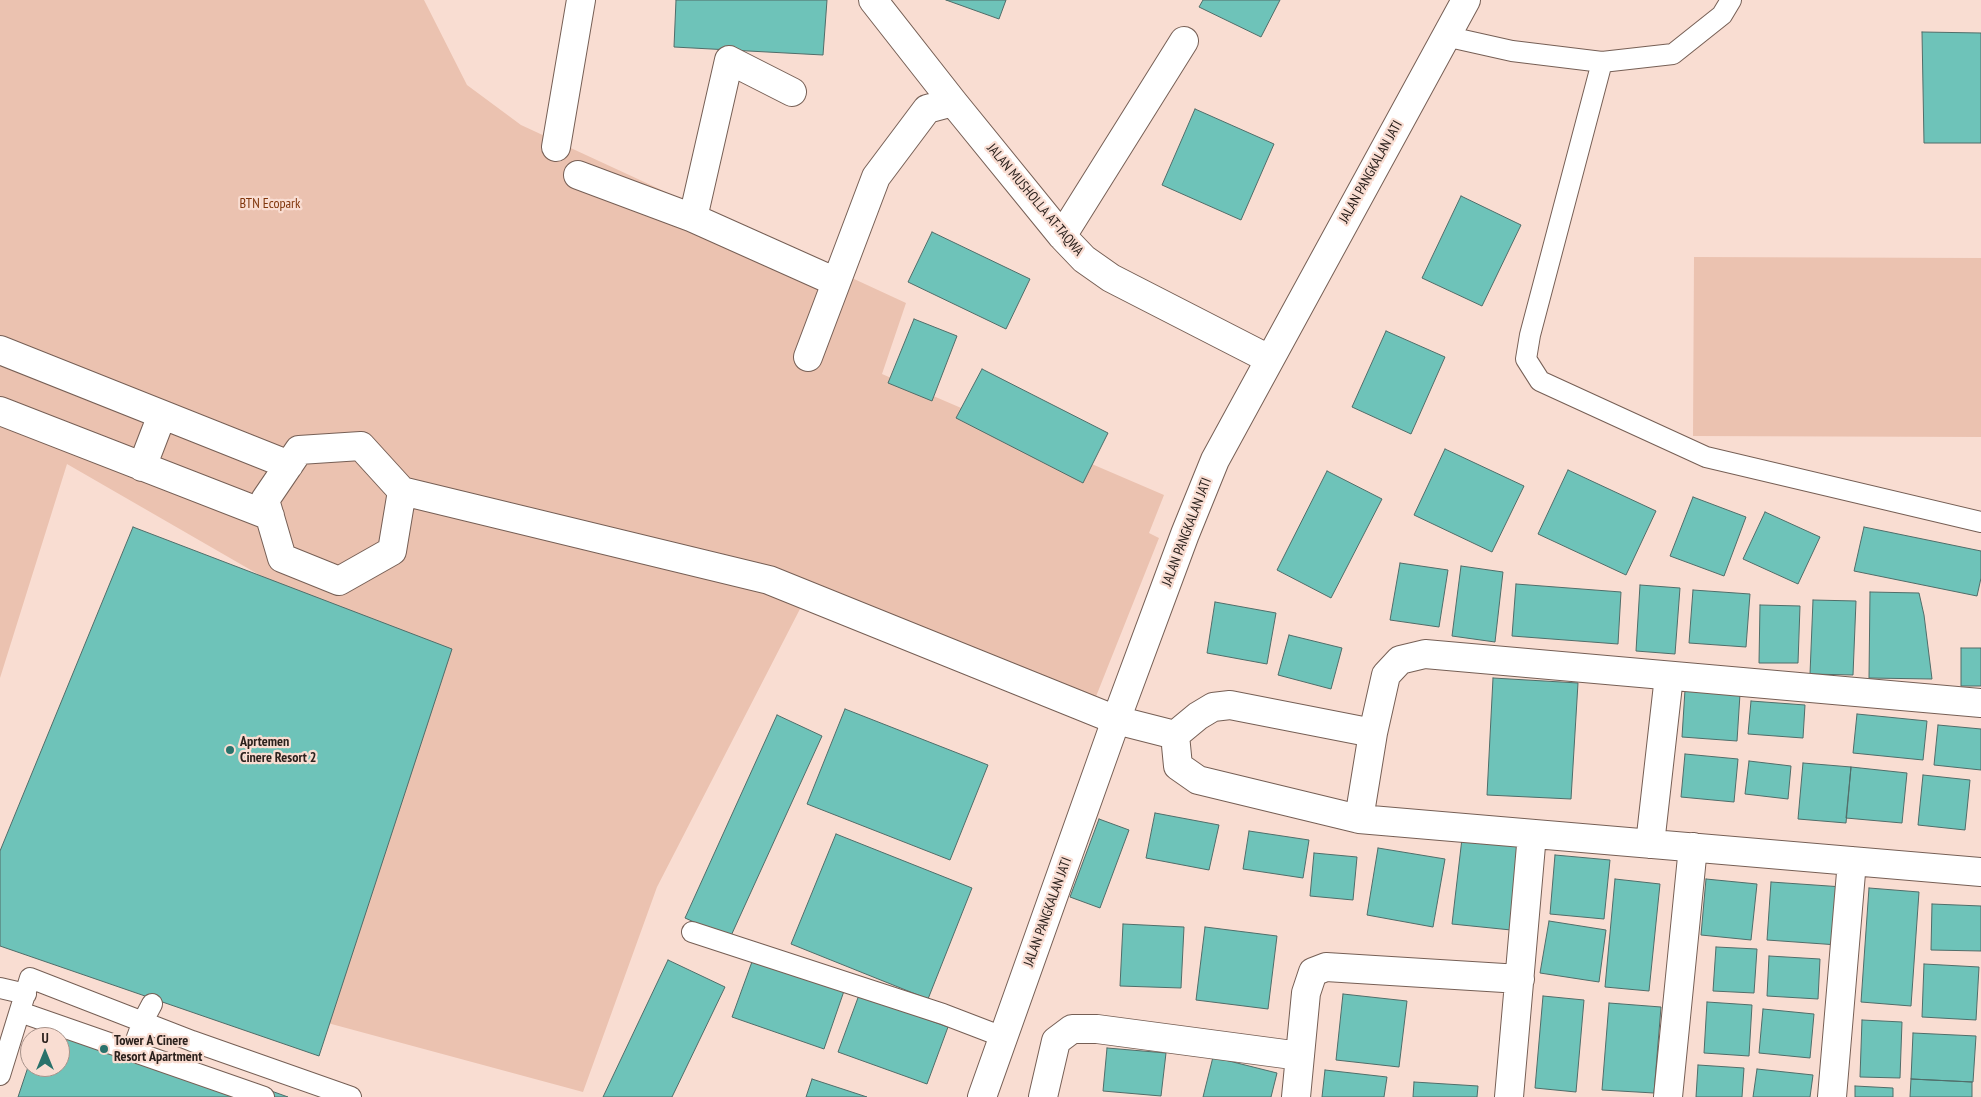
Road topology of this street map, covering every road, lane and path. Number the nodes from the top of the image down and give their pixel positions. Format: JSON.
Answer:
{"nodes":[{"id":1,"x":581,"y":0,"type":"edge"},
{"id":2,"x":873,"y":0,"type":"edge"},
{"id":3,"x":1466,"y":0,"type":"edge"},
{"id":4,"x":1731,"y":0,"type":"edge"},
{"id":5,"x":1445,"y":36,"type":"junction"},
{"id":6,"x":1184,"y":40,"type":"dead end"},
{"id":7,"x":1602,"y":62,"type":"junction"},
{"id":8,"x":792,"y":92,"type":"dead end"},
{"id":9,"x":953,"y":102,"type":"junction"},
{"id":10,"x":556,"y":147,"type":"dead end"},
{"id":11,"x":578,"y":174,"type":"dead end"},
{"id":12,"x":693,"y":218,"type":"junction"},
{"id":13,"x":1062,"y":236,"type":"junction"},
{"id":14,"x":836,"y":282,"type":"junction"},
{"id":15,"x":0,"y":350,"type":"edge"},
{"id":16,"x":808,"y":357,"type":"dead end"},
{"id":17,"x":1269,"y":359,"type":"junction"},
{"id":18,"x":0,"y":411,"type":"edge"},
{"id":19,"x":162,"y":415,"type":"junction"},
{"id":20,"x":289,"y":465,"type":"junction"},
{"id":21,"x":142,"y":467,"type":"junction"},
{"id":22,"x":402,"y":491,"type":"junction"},
{"id":23,"x":270,"y":516,"type":"junction"},
{"id":24,"x":1981,"y":522,"type":"edge"},
{"id":25,"x":1669,"y":676,"type":"junction"},
{"id":26,"x":1981,"y":703,"type":"edge"},
{"id":27,"x":1116,"y":720,"type":"junction"},
{"id":28,"x":1373,"y":733,"type":"junction"},
{"id":29,"x":1175,"y":735,"type":"junction"},
{"id":30,"x":1359,"y":819,"type":"junction"},
{"id":31,"x":1532,"y":834,"type":"junction"},
{"id":32,"x":1650,"y":844,"type":"junction"},
{"id":33,"x":1693,"y":847,"type":"junction"},
{"id":34,"x":1852,"y":861,"type":"junction"},
{"id":35,"x":1981,"y":872,"type":"edge"},
{"id":36,"x":692,"y":932,"type":"dead end"},
{"id":37,"x":1520,"y":979,"type":"junction"},
{"id":38,"x":0,"y":988,"type":"edge"},
{"id":39,"x":25,"y":995,"type":"junction"},
{"id":40,"x":148,"y":1013,"type":"junction"},
{"id":41,"x":1003,"y":1037,"type":"junction"},
{"id":42,"x":132,"y":1051,"type":"junction"},
{"id":43,"x":1300,"y":1056,"type":"junction"},
{"id":44,"x":0,"y":1075,"type":"edge"},
{"id":45,"x":347,"y":1096,"type":"edge"},
{"id":46,"x":264,"y":1097,"type":"edge"},
{"id":47,"x":982,"y":1097,"type":"edge"},
{"id":48,"x":1043,"y":1097,"type":"edge"},
{"id":49,"x":1296,"y":1097,"type":"edge"},
{"id":50,"x":1509,"y":1097,"type":"edge"},
{"id":51,"x":1668,"y":1097,"type":"edge"},
{"id":52,"x":1832,"y":1097,"type":"edge"}],
"edges":[{"from":1,"to":10,"type":"street"},
{"from":2,"to":9,"type":"street","name":"JALAN MUSHOLLA AT-TAQWA"},
{"from":3,"to":5,"type":"street","name":"JALAN PANGKALAN JATI"},
{"from":4,"to":7,"type":"lane"},
{"from":5,"to":7,"type":"lane"},
{"from":5,"to":17,"type":"street","name":"JALAN PANGKALAN JATI"},
{"from":6,"to":13,"type":"street"},
{"from":7,"to":24,"type":"lane"},
{"from":8,"to":12,"type":"street"},
{"from":9,"to":13,"type":"street","name":"JALAN MUSHOLLA AT-TAQWA"},
{"from":9,"to":14,"type":"street"},
{"from":11,"to":12,"type":"street"},
{"from":12,"to":14,"type":"street"},
{"from":13,"to":17,"type":"street","name":"JALAN MUSHOLLA AT-TAQWA"},
{"from":14,"to":16,"type":"street"},
{"from":15,"to":19,"type":"street"},
{"from":17,"to":27,"type":"street","name":"JALAN PANGKALAN JATI"},
{"from":18,"to":21,"type":"street"},
{"from":19,"to":20,"type":"street"},
{"from":19,"to":21,"type":"street"},
{"from":20,"to":22,"type":"street"},
{"from":20,"to":23,"type":"street"},
{"from":21,"to":23,"type":"street"},
{"from":22,"to":23,"type":"street"},
{"from":22,"to":27,"type":"street"},
{"from":25,"to":26,"type":"street"},
{"from":25,"to":28,"type":"street"},
{"from":25,"to":32,"type":"street"},
{"from":27,"to":29,"type":"street"},
{"from":27,"to":41,"type":"street","name":"JALAN PANGKALAN JATI"},
{"from":28,"to":29,"type":"street"},
{"from":28,"to":30,"type":"street"},
{"from":29,"to":30,"type":"street"},
{"from":30,"to":31,"type":"street"},
{"from":31,"to":32,"type":"street"},
{"from":31,"to":37,"type":"street"},
{"from":32,"to":33,"type":"street"},
{"from":33,"to":34,"type":"street"},
{"from":33,"to":51,"type":"street"},
{"from":34,"to":35,"type":"street"},
{"from":34,"to":52,"type":"street"},
{"from":36,"to":41,"type":"lane"},
{"from":37,"to":43,"type":"street"},
{"from":37,"to":50,"type":"street"},
{"from":38,"to":39,"type":"lane"},
{"from":39,"to":40,"type":"lane"},
{"from":39,"to":42,"type":"lane"},
{"from":39,"to":44,"type":"lane"},
{"from":40,"to":42,"type":"lane"},
{"from":40,"to":45,"type":"lane"},
{"from":41,"to":47,"type":"street","name":"JALAN PANGKALAN JATI"},
{"from":42,"to":46,"type":"lane"},
{"from":43,"to":48,"type":"street"},
{"from":43,"to":49,"type":"street"}]}
